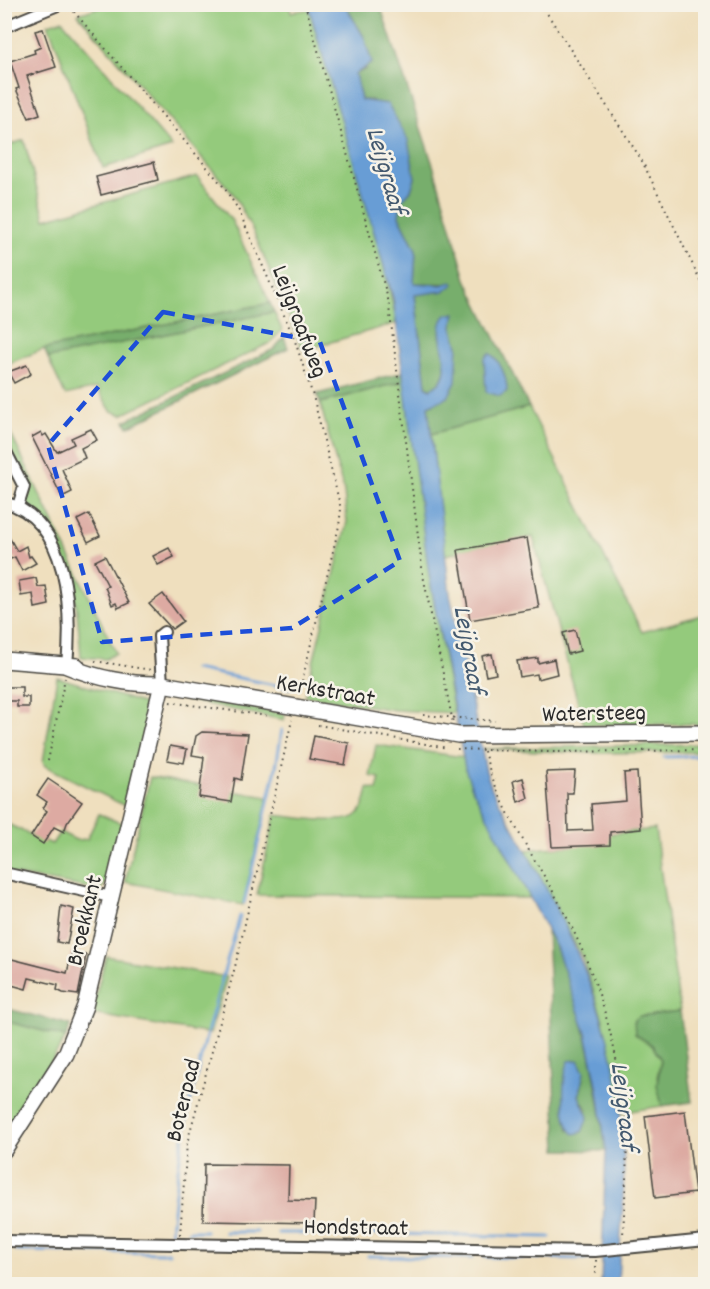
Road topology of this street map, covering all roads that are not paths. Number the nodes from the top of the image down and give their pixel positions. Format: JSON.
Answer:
{"nodes":[{"id":1,"x":60,"y":4,"type":"edge"},
{"id":2,"x":4,"y":27,"type":"edge"},
{"id":3,"x":4,"y":448,"type":"edge"},
{"id":4,"x":4,"y":502,"type":"edge"},
{"id":5,"x":18,"y":506,"type":"junction"},
{"id":6,"x":164,"y":632,"type":"dead end"},
{"id":7,"x":4,"y":660,"type":"edge"},
{"id":8,"x":67,"y":666,"type":"junction"},
{"id":9,"x":162,"y":679,"type":"junction"},
{"id":10,"x":705,"y":734,"type":"edge"},
{"id":11,"x":484,"y":743,"type":"joint"},
{"id":12,"x":4,"y":873,"type":"edge"},
{"id":13,"x":111,"y":897,"type":"junction"},
{"id":14,"x":4,"y":1150,"type":"edge"},
{"id":15,"x":705,"y":1240,"type":"edge"},
{"id":16,"x":4,"y":1241,"type":"edge"}],
"edges":[{"from":1,"to":2,"type":"street"},
{"from":3,"to":5,"type":"street"},
{"from":4,"to":5,"type":"street"},
{"from":5,"to":8,"type":"street"},
{"from":6,"to":9,"type":"street"},
{"from":7,"to":8,"type":"street","name":"Kerkstraat"},
{"from":8,"to":9,"type":"street","name":"Kerkstraat"},
{"from":9,"to":11,"type":"street","name":"Kerkstraat"},
{"from":9,"to":13,"type":"street","name":"Broekkant"},
{"from":10,"to":11,"type":"street","name":"Watersteeg"},
{"from":12,"to":13,"type":"street"},
{"from":13,"to":14,"type":"street","name":"Broekkant"},
{"from":15,"to":16,"type":"street","name":"Hondstraat"}]}
